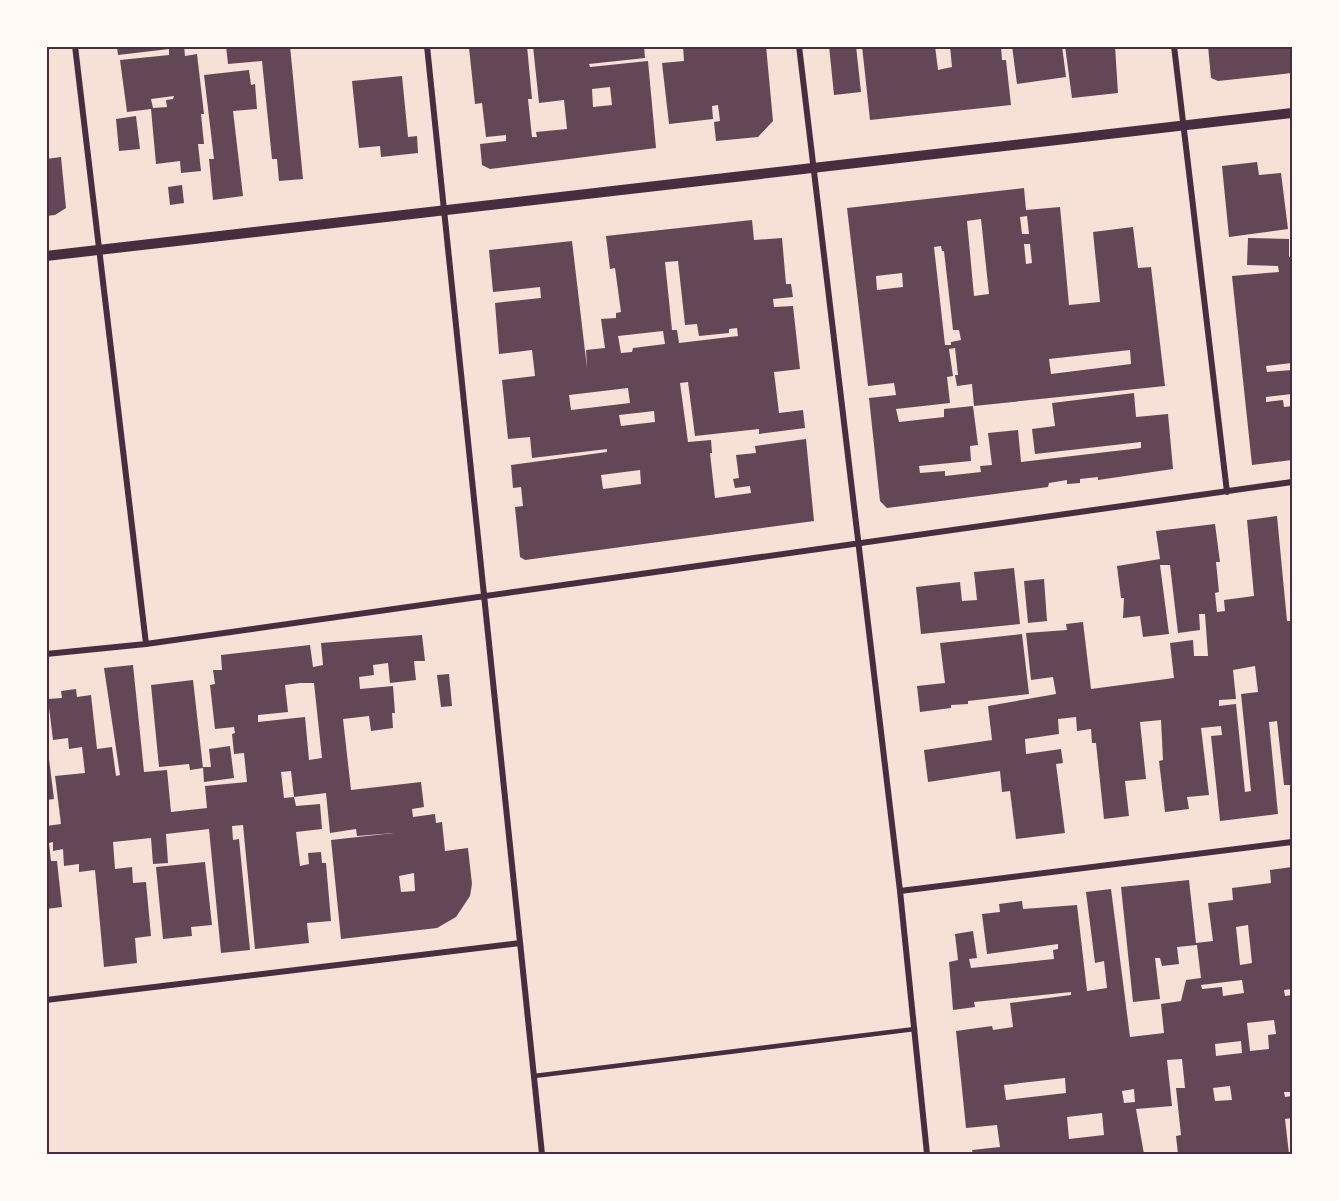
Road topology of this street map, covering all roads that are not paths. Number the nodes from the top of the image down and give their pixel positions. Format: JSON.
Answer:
{"nodes":[{"id":1,"x":75,"y":46,"type":"edge"},
{"id":2,"x":427,"y":46,"type":"edge"},
{"id":3,"x":799,"y":46,"type":"edge"},
{"id":4,"x":1174,"y":46,"type":"edge"},
{"id":5,"x":1293,"y":112,"type":"edge"},
{"id":6,"x":1184,"y":125,"type":"junction"},
{"id":7,"x":813,"y":168,"type":"junction"},
{"id":8,"x":445,"y":211,"type":"junction"},
{"id":9,"x":99,"y":250,"type":"junction"},
{"id":10,"x":46,"y":256,"type":"edge"},
{"id":11,"x":1293,"y":482,"type":"edge"},
{"id":12,"x":1227,"y":492,"type":"junction"},
{"id":13,"x":857,"y":544,"type":"junction"},
{"id":14,"x":486,"y":597,"type":"junction"},
{"id":15,"x":146,"y":644,"type":"junction"},
{"id":16,"x":46,"y":654,"type":"edge"},
{"id":17,"x":1293,"y":842,"type":"edge"},
{"id":18,"x":900,"y":891,"type":"junction"},
{"id":19,"x":520,"y":943,"type":"junction"},
{"id":20,"x":46,"y":1000,"type":"edge"},
{"id":21,"x":915,"y":1029,"type":"junction"},
{"id":22,"x":534,"y":1076,"type":"junction"},
{"id":23,"x":542,"y":1155,"type":"edge"},
{"id":24,"x":927,"y":1155,"type":"edge"}],
"edges":[{"from":1,"to":9,"type":"street"},
{"from":2,"to":8,"type":"street"},
{"from":3,"to":7,"type":"street"},
{"from":4,"to":6,"type":"street"},
{"from":5,"to":6,"type":"street"},
{"from":6,"to":7,"type":"street"},
{"from":6,"to":12,"type":"street"},
{"from":7,"to":8,"type":"street"},
{"from":7,"to":13,"type":"street"},
{"from":8,"to":9,"type":"street"},
{"from":8,"to":14,"type":"street"},
{"from":9,"to":10,"type":"street"},
{"from":9,"to":15,"type":"street"},
{"from":11,"to":12,"type":"street"},
{"from":12,"to":13,"type":"street"},
{"from":13,"to":14,"type":"street"},
{"from":13,"to":18,"type":"street"},
{"from":14,"to":15,"type":"street"},
{"from":14,"to":19,"type":"street"},
{"from":15,"to":16,"type":"street"},
{"from":17,"to":18,"type":"street"},
{"from":18,"to":21,"type":"street"},
{"from":19,"to":20,"type":"street"},
{"from":19,"to":22,"type":"street"},
{"from":21,"to":22,"type":"lane"},
{"from":21,"to":24,"type":"street"},
{"from":22,"to":23,"type":"street"}]}
